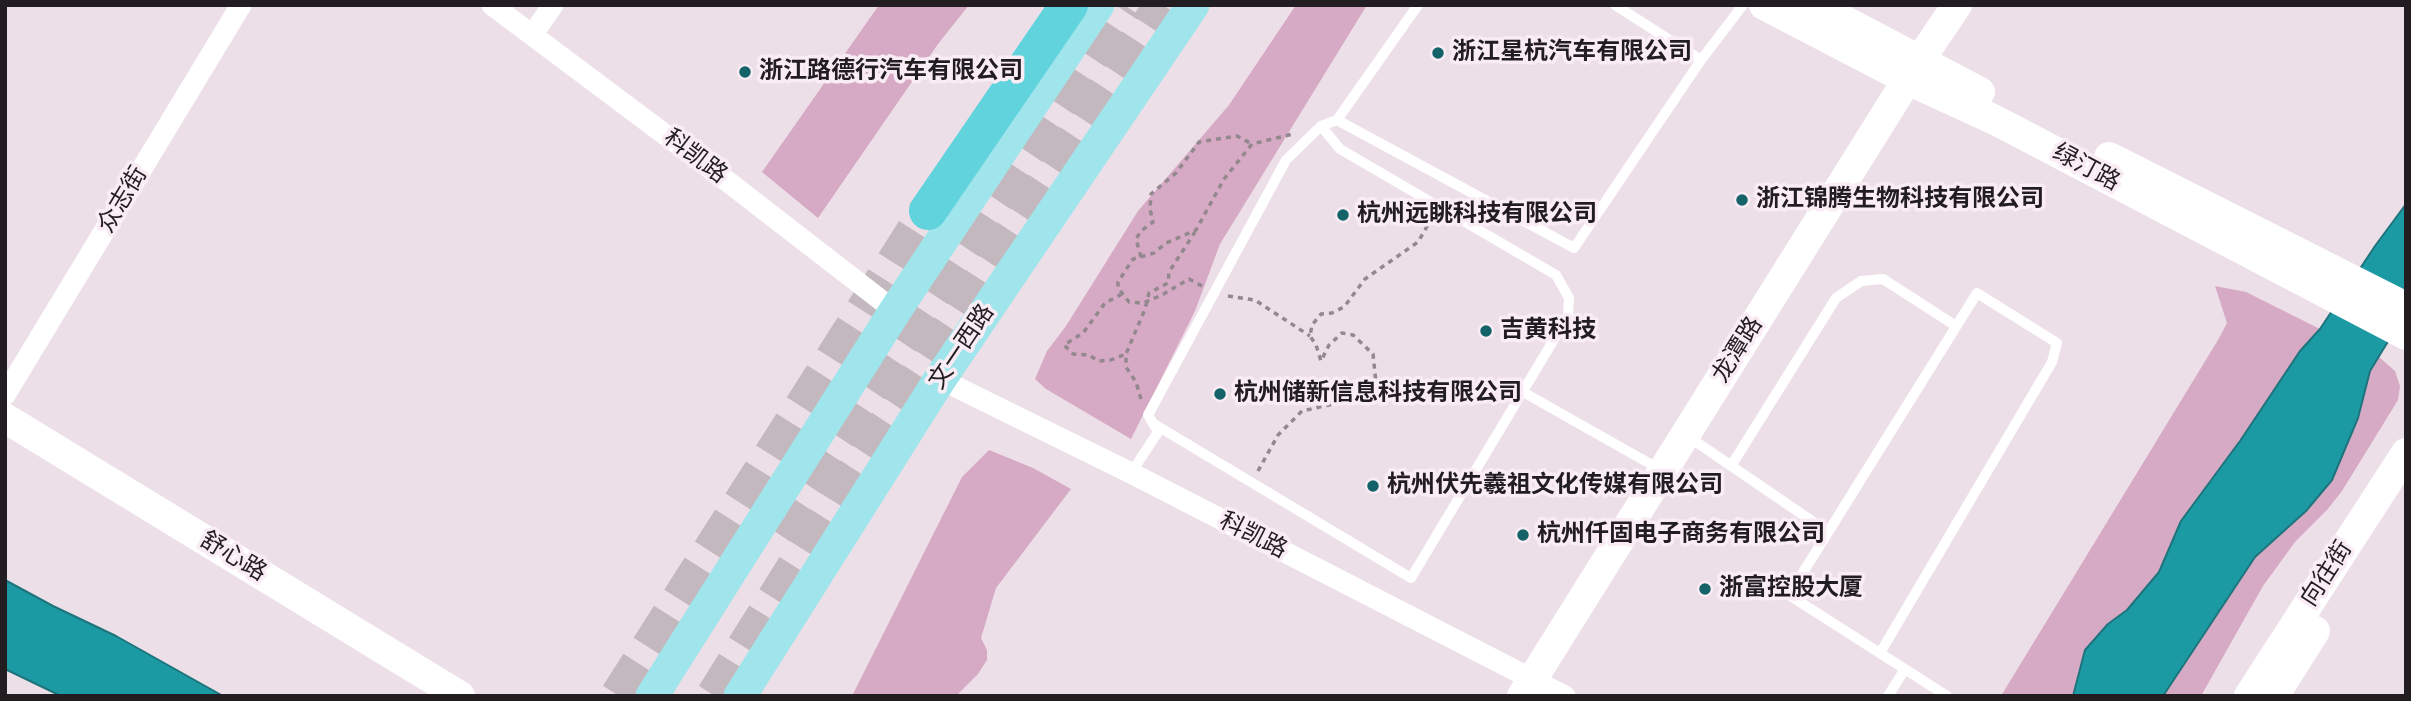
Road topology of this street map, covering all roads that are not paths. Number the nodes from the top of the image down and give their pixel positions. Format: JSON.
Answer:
{"nodes":[{"id":1,"x":241,"y":5,"type":"edge"},
{"id":2,"x":492,"y":5,"type":"edge"},
{"id":3,"x":553,"y":5,"type":"edge"},
{"id":4,"x":1069,"y":5,"type":"edge"},
{"id":5,"x":1098,"y":5,"type":"edge"},
{"id":6,"x":1193,"y":5,"type":"edge"},
{"id":7,"x":1418,"y":5,"type":"edge"},
{"id":8,"x":1615,"y":5,"type":"edge"},
{"id":9,"x":1743,"y":5,"type":"edge"},
{"id":10,"x":1764,"y":5,"type":"edge"},
{"id":11,"x":1815,"y":5,"type":"edge"},
{"id":12,"x":1957,"y":5,"type":"edge"},
{"id":13,"x":533,"y":35,"type":"junction"},
{"id":14,"x":1701,"y":60,"type":"junction"},
{"id":15,"x":1914,"y":71,"type":"junction"},
{"id":16,"x":1329,"y":123,"type":"junction"},
{"id":17,"x":928,"y":211,"type":"tunnel mouth"},
{"id":18,"x":895,"y":311,"type":"junction"},
{"id":19,"x":2405,"y":325,"type":"edge"},
{"id":20,"x":1956,"y":326,"type":"junction"},
{"id":21,"x":940,"y":379,"type":"junction"},
{"id":22,"x":1523,"y":392,"type":"junction"},
{"id":23,"x":5,"y":395,"type":"edge"},
{"id":24,"x":5,"y":418,"type":"edge"},
{"id":25,"x":1151,"y":419,"type":"junction"},
{"id":26,"x":1685,"y":435,"type":"junction"},
{"id":27,"x":2406,"y":453,"type":"edge"},
{"id":28,"x":1731,"y":466,"type":"junction"},
{"id":29,"x":1663,"y":471,"type":"junction"},
{"id":30,"x":1131,"y":472,"type":"junction"},
{"id":31,"x":2406,"y":485,"type":"edge"},
{"id":32,"x":1828,"y":532,"type":"junction"},
{"id":33,"x":1880,"y":653,"type":"junction"},
{"id":34,"x":1905,"y":668,"type":"junction"},
{"id":35,"x":1527,"y":688,"type":"edge"},
{"id":36,"x":460,"y":696,"type":"edge"},
{"id":37,"x":652,"y":696,"type":"edge"},
{"id":38,"x":740,"y":696,"type":"edge"},
{"id":39,"x":1565,"y":696,"type":"edge"},
{"id":40,"x":1888,"y":696,"type":"edge"},
{"id":41,"x":1947,"y":696,"type":"edge"},
{"id":42,"x":2249,"y":696,"type":"edge"},
{"id":43,"x":2274,"y":696,"type":"edge"}],
"edges":[{"from":1,"to":23,"type":"street","name":"众志街"},
{"from":2,"to":13,"type":"street","name":"科凯路"},
{"from":3,"to":13,"type":"street"},
{"from":4,"to":17,"type":"highway"},
{"from":5,"to":18,"type":"main road"},
{"from":6,"to":21,"type":"main road","name":"文一西路"},
{"from":7,"to":16,"type":"lane"},
{"from":8,"to":14,"type":"lane"},
{"from":9,"to":14,"type":"lane"},
{"from":10,"to":15,"type":"street","name":"绿汀路"},
{"from":11,"to":15,"type":"street","name":"绿汀路"},
{"from":12,"to":15,"type":"street","name":"龙潭路"},
{"from":13,"to":18,"type":"street","name":"科凯路"},
{"from":14,"to":16,"type":"lane"},
{"from":15,"to":19,"type":"street","name":"绿汀路"},
{"from":15,"to":26,"type":"street","name":"龙潭路"},
{"from":16,"to":22,"type":"lane"},
{"from":16,"to":25,"type":"lane"},
{"from":18,"to":37,"type":"main road"},
{"from":20,"to":28,"type":"lane"},
{"from":20,"to":32,"type":"lane"},
{"from":20,"to":33,"type":"lane"},
{"from":21,"to":30,"type":"street","name":"科凯路"},
{"from":21,"to":38,"type":"main road","name":"文一西路"},
{"from":22,"to":25,"type":"lane"},
{"from":22,"to":29,"type":"lane"},
{"from":24,"to":36,"type":"street","name":"舒心路"},
{"from":25,"to":30,"type":"lane"},
{"from":26,"to":28,"type":"lane"},
{"from":26,"to":29,"type":"street","name":"龙潭路"},
{"from":27,"to":42,"type":"street","name":"向往街"},
{"from":28,"to":32,"type":"lane"},
{"from":29,"to":35,"type":"street","name":"龙潭路"},
{"from":30,"to":35,"type":"street","name":"科凯路"},
{"from":31,"to":43,"type":"street","name":"向往街"},
{"from":32,"to":33,"type":"lane"},
{"from":33,"to":34,"type":"lane"},
{"from":34,"to":40,"type":"lane"},
{"from":34,"to":41,"type":"lane"},
{"from":35,"to":39,"type":"street","name":"科凯路"}]}
